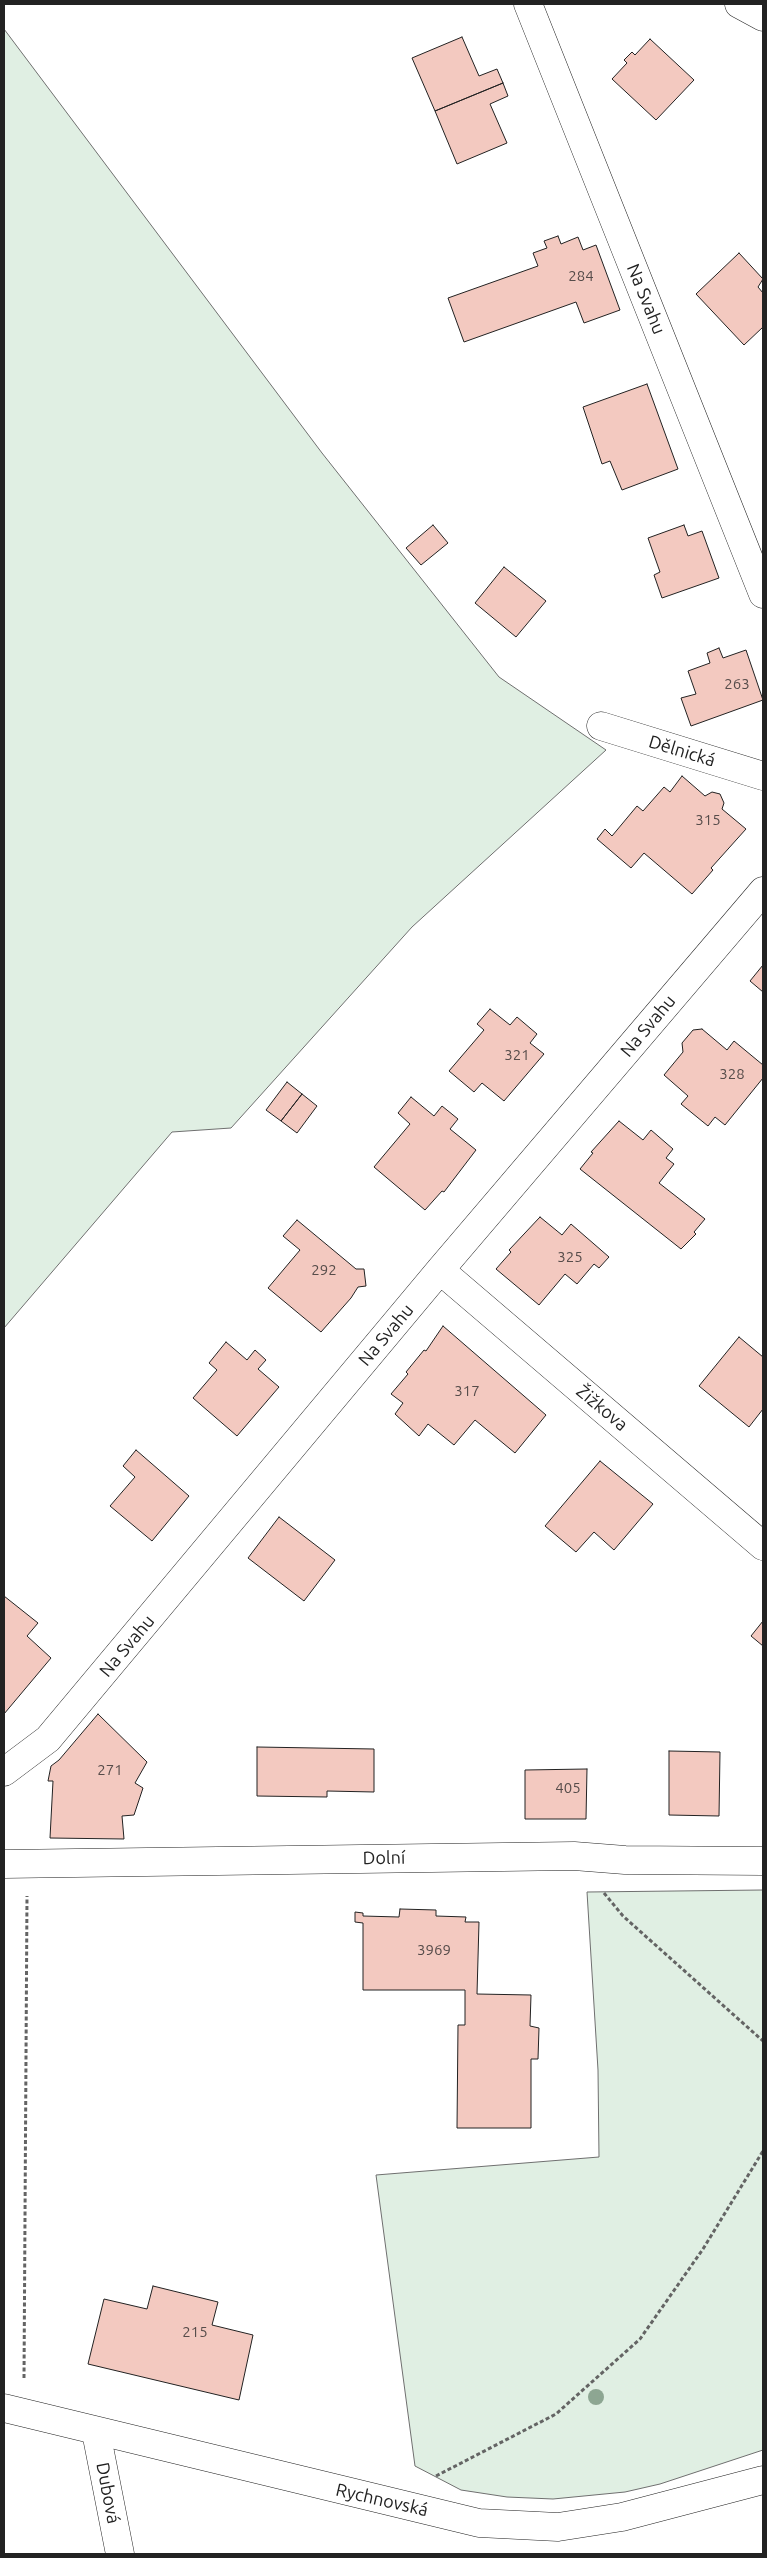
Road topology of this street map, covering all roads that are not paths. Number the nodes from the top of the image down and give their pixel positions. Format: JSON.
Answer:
{"nodes":[{"id":1,"x":528,"y":4,"type":"edge"},
{"id":2,"x":739,"y":4,"type":"edge"},
{"id":3,"x":763,"y":17,"type":"edge"},
{"id":4,"x":763,"y":594,"type":"edge"},
{"id":5,"x":601,"y":726,"type":"dead end"},
{"id":6,"x":763,"y":776,"type":"edge"},
{"id":7,"x":763,"y":891,"type":"edge"},
{"id":8,"x":440,"y":1270,"type":"junction"},
{"id":9,"x":763,"y":1546,"type":"edge"},
{"id":10,"x":4,"y":1772,"type":"edge"},
{"id":11,"x":763,"y":1861,"type":"edge"},
{"id":12,"x":15,"y":1863,"type":"edge"},
{"id":13,"x":14,"y":2411,"type":"edge"},
{"id":14,"x":96,"y":2432,"type":"junction"},
{"id":15,"x":763,"y":2480,"type":"edge"},
{"id":16,"x":120,"y":2554,"type":"edge"}],
"edges":[{"from":1,"to":4,"type":"street","name":"Na Svahu"},
{"from":2,"to":3,"type":"street"},
{"from":5,"to":6,"type":"street","name":"Dělnická"},
{"from":7,"to":8,"type":"street","name":"Na Svahu"},
{"from":8,"to":9,"type":"street","name":"Žižkova"},
{"from":8,"to":10,"type":"street","name":"Na Svahu"},
{"from":11,"to":12,"type":"street","name":"Dolní"},
{"from":13,"to":14,"type":"street","name":"Rychnovská"},
{"from":14,"to":15,"type":"street","name":"Rychnovská"},
{"from":14,"to":16,"type":"street","name":"Dubová"}]}
